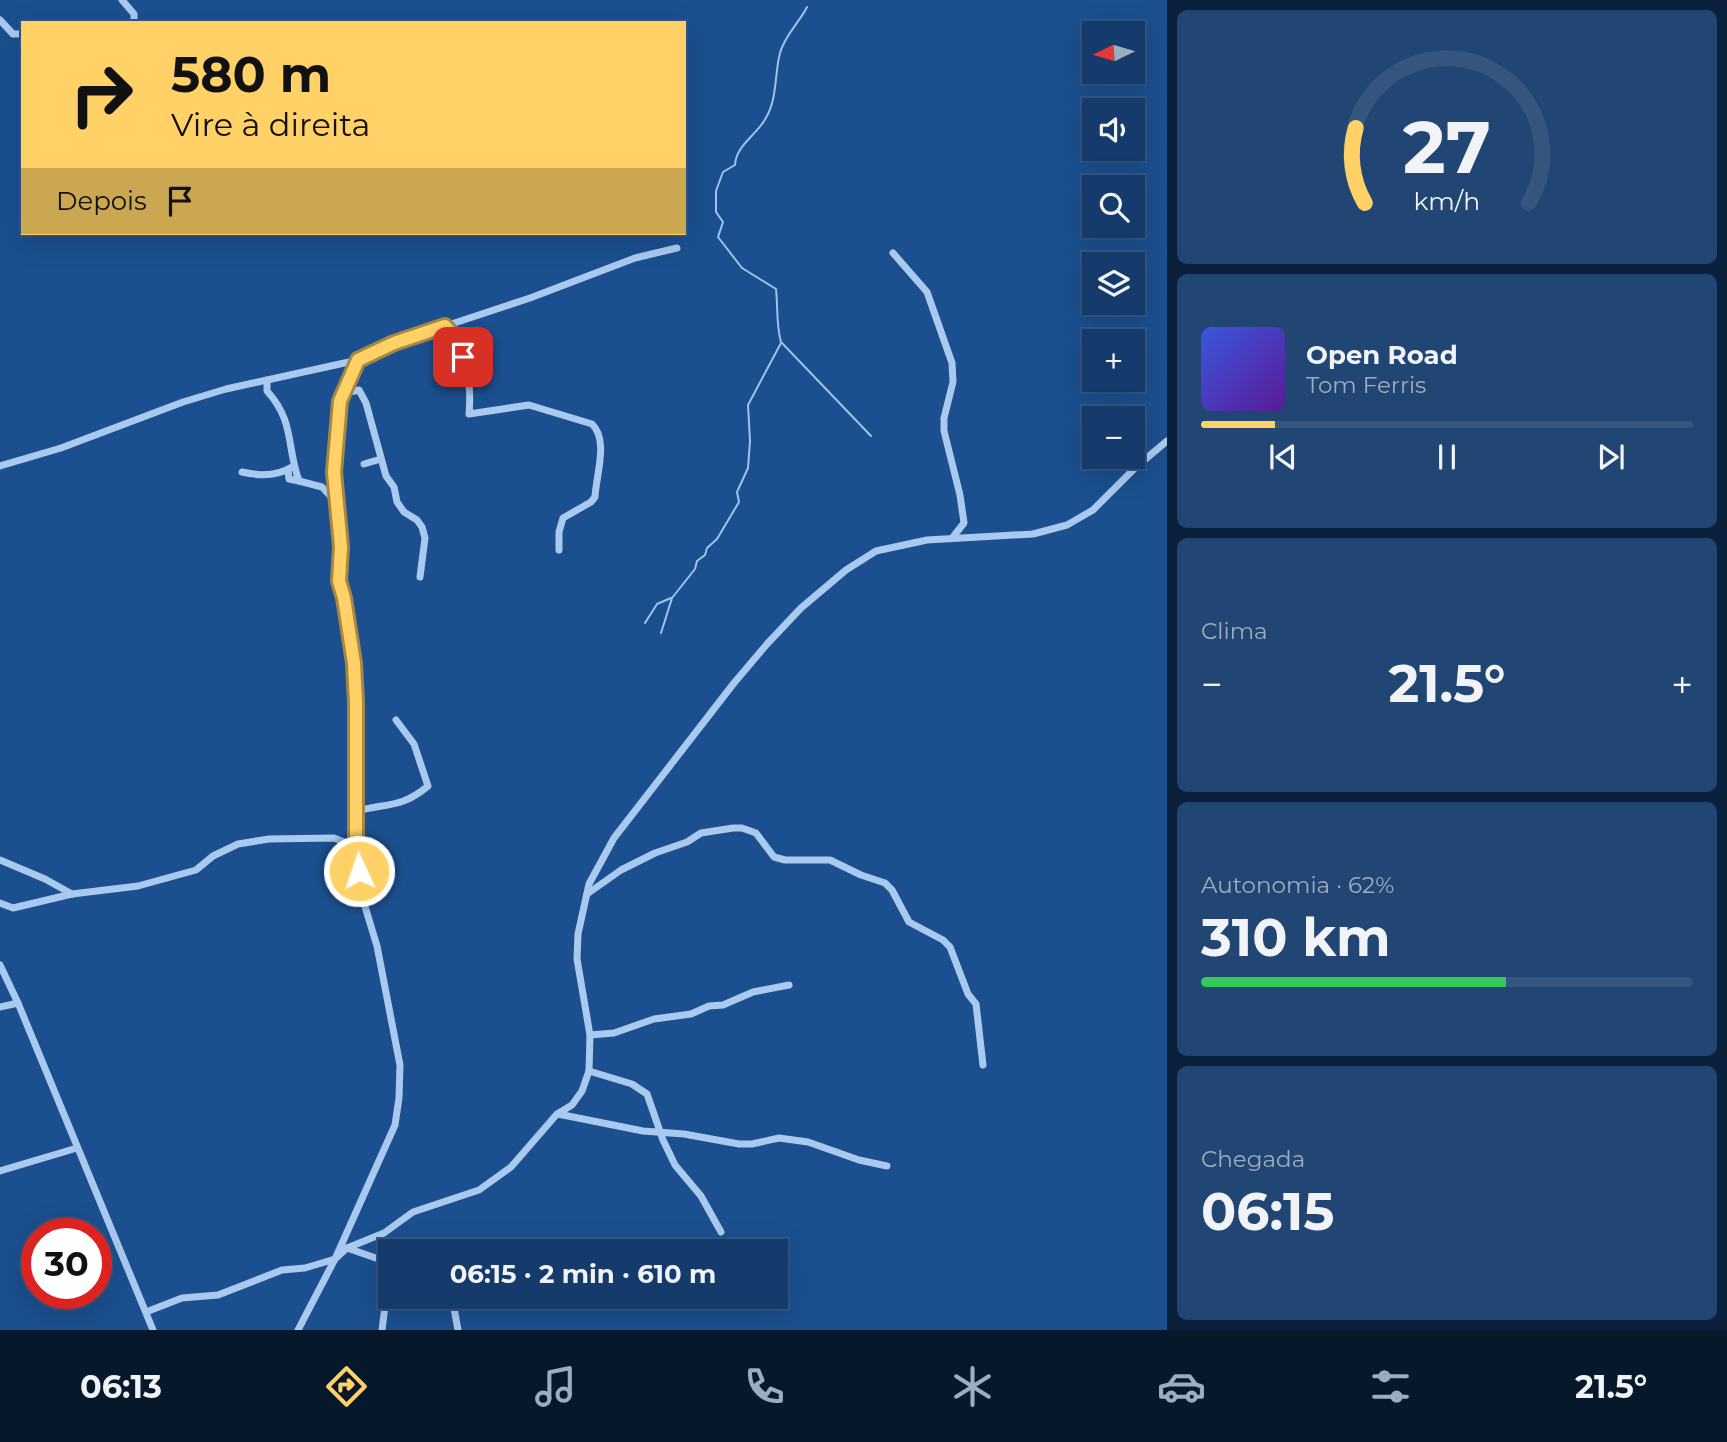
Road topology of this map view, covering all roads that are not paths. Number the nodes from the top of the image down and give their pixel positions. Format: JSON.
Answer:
{"nodes":[{"id":1,"x":122,"y":0,"type":"edge"},
{"id":2,"x":0,"y":20,"type":"edge"},
{"id":3,"x":134,"y":21,"type":"edge"},
{"id":4,"x":21,"y":34,"type":"edge"},
{"id":5,"x":677,"y":248,"type":"dead end"},
{"id":6,"x":893,"y":253,"type":"dead end"},
{"id":7,"x":445,"y":326,"type":"junction"},
{"id":8,"x":358,"y":360,"type":"junction"},
{"id":9,"x":350,"y":376,"type":"junction"},
{"id":10,"x":263,"y":381,"type":"junction"},
{"id":11,"x":359,"y":390,"type":"junction"},
{"id":12,"x":345,"y":393,"type":"junction"},
{"id":13,"x":1167,"y":441,"type":"edge"},
{"id":14,"x":381,"y":459,"type":"junction"},
{"id":15,"x":364,"y":464,"type":"dead end"},
{"id":16,"x":0,"y":466,"type":"edge"},
{"id":17,"x":291,"y":468,"type":"junction"},
{"id":18,"x":242,"y":472,"type":"dead end"},
{"id":19,"x":337,"y":504,"type":"junction"},
{"id":20,"x":953,"y":537,"type":"junction"},
{"id":21,"x":559,"y":550,"type":"dead end"},
{"id":22,"x":420,"y":577,"type":"dead end"},
{"id":23,"x":396,"y":720,"type":"dead end"},
{"id":24,"x":357,"y":811,"type":"junction"},
{"id":25,"x":356,"y":851,"type":"junction"},
{"id":26,"x":0,"y":860,"type":"edge"},
{"id":27,"x":72,"y":894,"type":"junction"},
{"id":28,"x":587,"y":894,"type":"junction"},
{"id":29,"x":0,"y":903,"type":"edge"},
{"id":30,"x":0,"y":965,"type":"edge"},
{"id":31,"x":789,"y":985,"type":"dead end"},
{"id":32,"x":18,"y":1003,"type":"junction"},
{"id":33,"x":0,"y":1007,"type":"edge"},
{"id":34,"x":590,"y":1035,"type":"junction"},
{"id":35,"x":983,"y":1065,"type":"dead end"},
{"id":36,"x":589,"y":1071,"type":"junction"},
{"id":37,"x":557,"y":1114,"type":"junction"},
{"id":38,"x":660,"y":1132,"type":"junction"},
{"id":39,"x":77,"y":1148,"type":"junction"},
{"id":40,"x":887,"y":1166,"type":"dead end"},
{"id":41,"x":0,"y":1171,"type":"edge"},
{"id":42,"x":721,"y":1232,"type":"dead end"},
{"id":43,"x":347,"y":1248,"type":"junction"},
{"id":44,"x":335,"y":1259,"type":"junction"},
{"id":45,"x":378,"y":1260,"type":"edge"},
{"id":46,"x":385,"y":1309,"type":"edge"},
{"id":47,"x":454,"y":1309,"type":"edge"},
{"id":48,"x":146,"y":1312,"type":"junction"},
{"id":49,"x":153,"y":1330,"type":"edge"},
{"id":50,"x":298,"y":1330,"type":"edge"},
{"id":51,"x":382,"y":1330,"type":"edge"},
{"id":52,"x":458,"y":1330,"type":"edge"}],
"edges":[{"from":1,"to":3,"type":"street"},
{"from":2,"to":4,"type":"street"},
{"from":5,"to":7,"type":"street"},
{"from":6,"to":20,"type":"street"},
{"from":7,"to":8,"type":"street"},
{"from":7,"to":21,"type":"street"},
{"from":8,"to":9,"type":"street"},
{"from":8,"to":10,"type":"street"},
{"from":9,"to":11,"type":"street"},
{"from":9,"to":12,"type":"street"},
{"from":10,"to":16,"type":"street"},
{"from":10,"to":17,"type":"street"},
{"from":11,"to":12,"type":"street"},
{"from":11,"to":14,"type":"street"},
{"from":12,"to":19,"type":"street"},
{"from":13,"to":20,"type":"street"},
{"from":14,"to":15,"type":"street"},
{"from":14,"to":22,"type":"street"},
{"from":17,"to":18,"type":"street"},
{"from":17,"to":19,"type":"street"},
{"from":19,"to":24,"type":"street"},
{"from":20,"to":28,"type":"street"},
{"from":23,"to":24,"type":"street"},
{"from":24,"to":25,"type":"street"},
{"from":25,"to":27,"type":"street"},
{"from":25,"to":44,"type":"street"},
{"from":26,"to":27,"type":"street"},
{"from":27,"to":29,"type":"street"},
{"from":28,"to":34,"type":"street"},
{"from":28,"to":35,"type":"street"},
{"from":30,"to":32,"type":"street"},
{"from":31,"to":34,"type":"street"},
{"from":32,"to":33,"type":"street"},
{"from":32,"to":39,"type":"street"},
{"from":34,"to":36,"type":"street"},
{"from":36,"to":37,"type":"street"},
{"from":36,"to":38,"type":"street"},
{"from":37,"to":38,"type":"street"},
{"from":37,"to":43,"type":"street"},
{"from":38,"to":40,"type":"street"},
{"from":38,"to":42,"type":"street"},
{"from":39,"to":41,"type":"street"},
{"from":39,"to":48,"type":"street"},
{"from":43,"to":44,"type":"street"},
{"from":43,"to":45,"type":"street"},
{"from":44,"to":48,"type":"street"},
{"from":44,"to":50,"type":"street"},
{"from":46,"to":51,"type":"street"},
{"from":47,"to":52,"type":"street"},
{"from":48,"to":49,"type":"street"}]}
